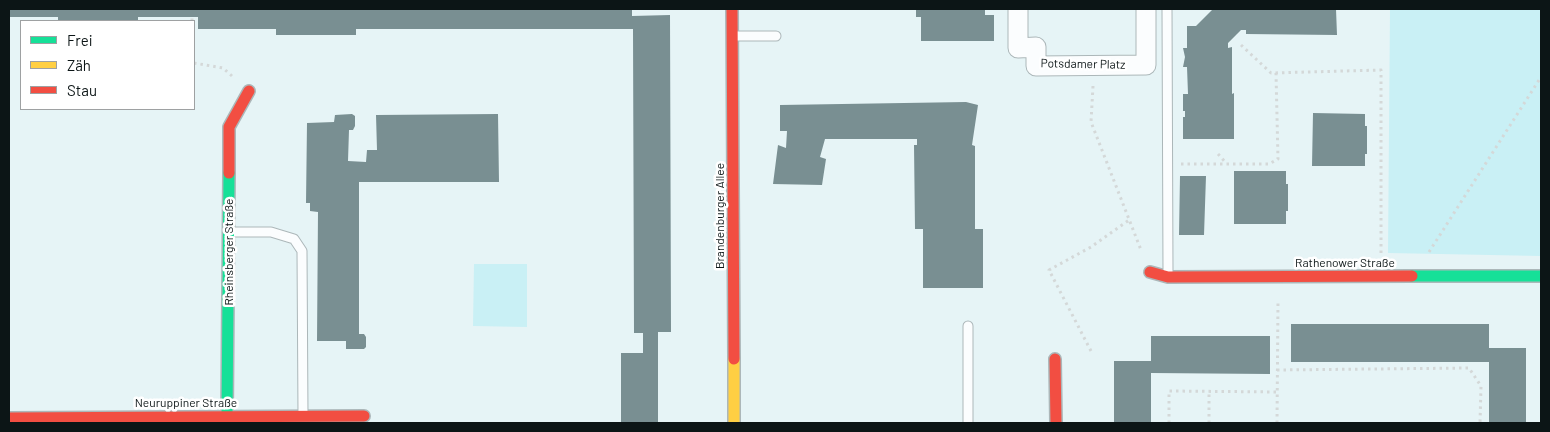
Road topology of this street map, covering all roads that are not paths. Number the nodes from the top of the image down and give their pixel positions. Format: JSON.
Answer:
{"nodes":[{"id":1,"x":732,"y":9,"type":"edge"},
{"id":2,"x":1018,"y":9,"type":"edge"},
{"id":3,"x":1146,"y":9,"type":"edge"},
{"id":4,"x":1167,"y":9,"type":"edge"},
{"id":5,"x":732,"y":36,"type":"junction"},
{"id":6,"x":776,"y":36,"type":"dead end"},
{"id":7,"x":249,"y":91,"type":"road end"},
{"id":8,"x":229,"y":232,"type":"junction"},
{"id":9,"x":1150,"y":272,"type":"road end"},
{"id":10,"x":1541,"y":276,"type":"edge"},
{"id":11,"x":1168,"y":277,"type":"junction"},
{"id":12,"x":968,"y":326,"type":"dead end"},
{"id":13,"x":1055,"y":359,"type":"dead end"},
{"id":14,"x":364,"y":416,"type":"dead end"},
{"id":15,"x":227,"y":417,"type":"junction"},
{"id":16,"x":9,"y":418,"type":"edge"},
{"id":17,"x":307,"y":419,"type":"edge"},
{"id":18,"x":734,"y":423,"type":"edge"},
{"id":19,"x":968,"y":423,"type":"edge"},
{"id":20,"x":1056,"y":423,"type":"edge"}],
"edges":[{"from":1,"to":5,"type":"street","name":"Brandenburger Allee"},
{"from":2,"to":3,"type":"street","name":"Potsdamer Platz"},
{"from":4,"to":11,"type":"lane"},
{"from":5,"to":6,"type":"lane"},
{"from":5,"to":18,"type":"street","name":"Brandenburger Allee"},
{"from":7,"to":8,"type":"street","name":"Rheinsberger Straße"},
{"from":8,"to":15,"type":"street","name":"Rheinsberger Straße"},
{"from":8,"to":17,"type":"lane"},
{"from":9,"to":11,"type":"street","name":"Rathenower Straße"},
{"from":10,"to":11,"type":"street","name":"Rathenower Straße"},
{"from":12,"to":19,"type":"lane"},
{"from":13,"to":20,"type":"street"},
{"from":14,"to":17,"type":"street","name":"Neuruppiner Straße"},
{"from":15,"to":16,"type":"street","name":"Neuruppiner Straße"},
{"from":15,"to":17,"type":"street","name":"Neuruppiner Straße"}]}
